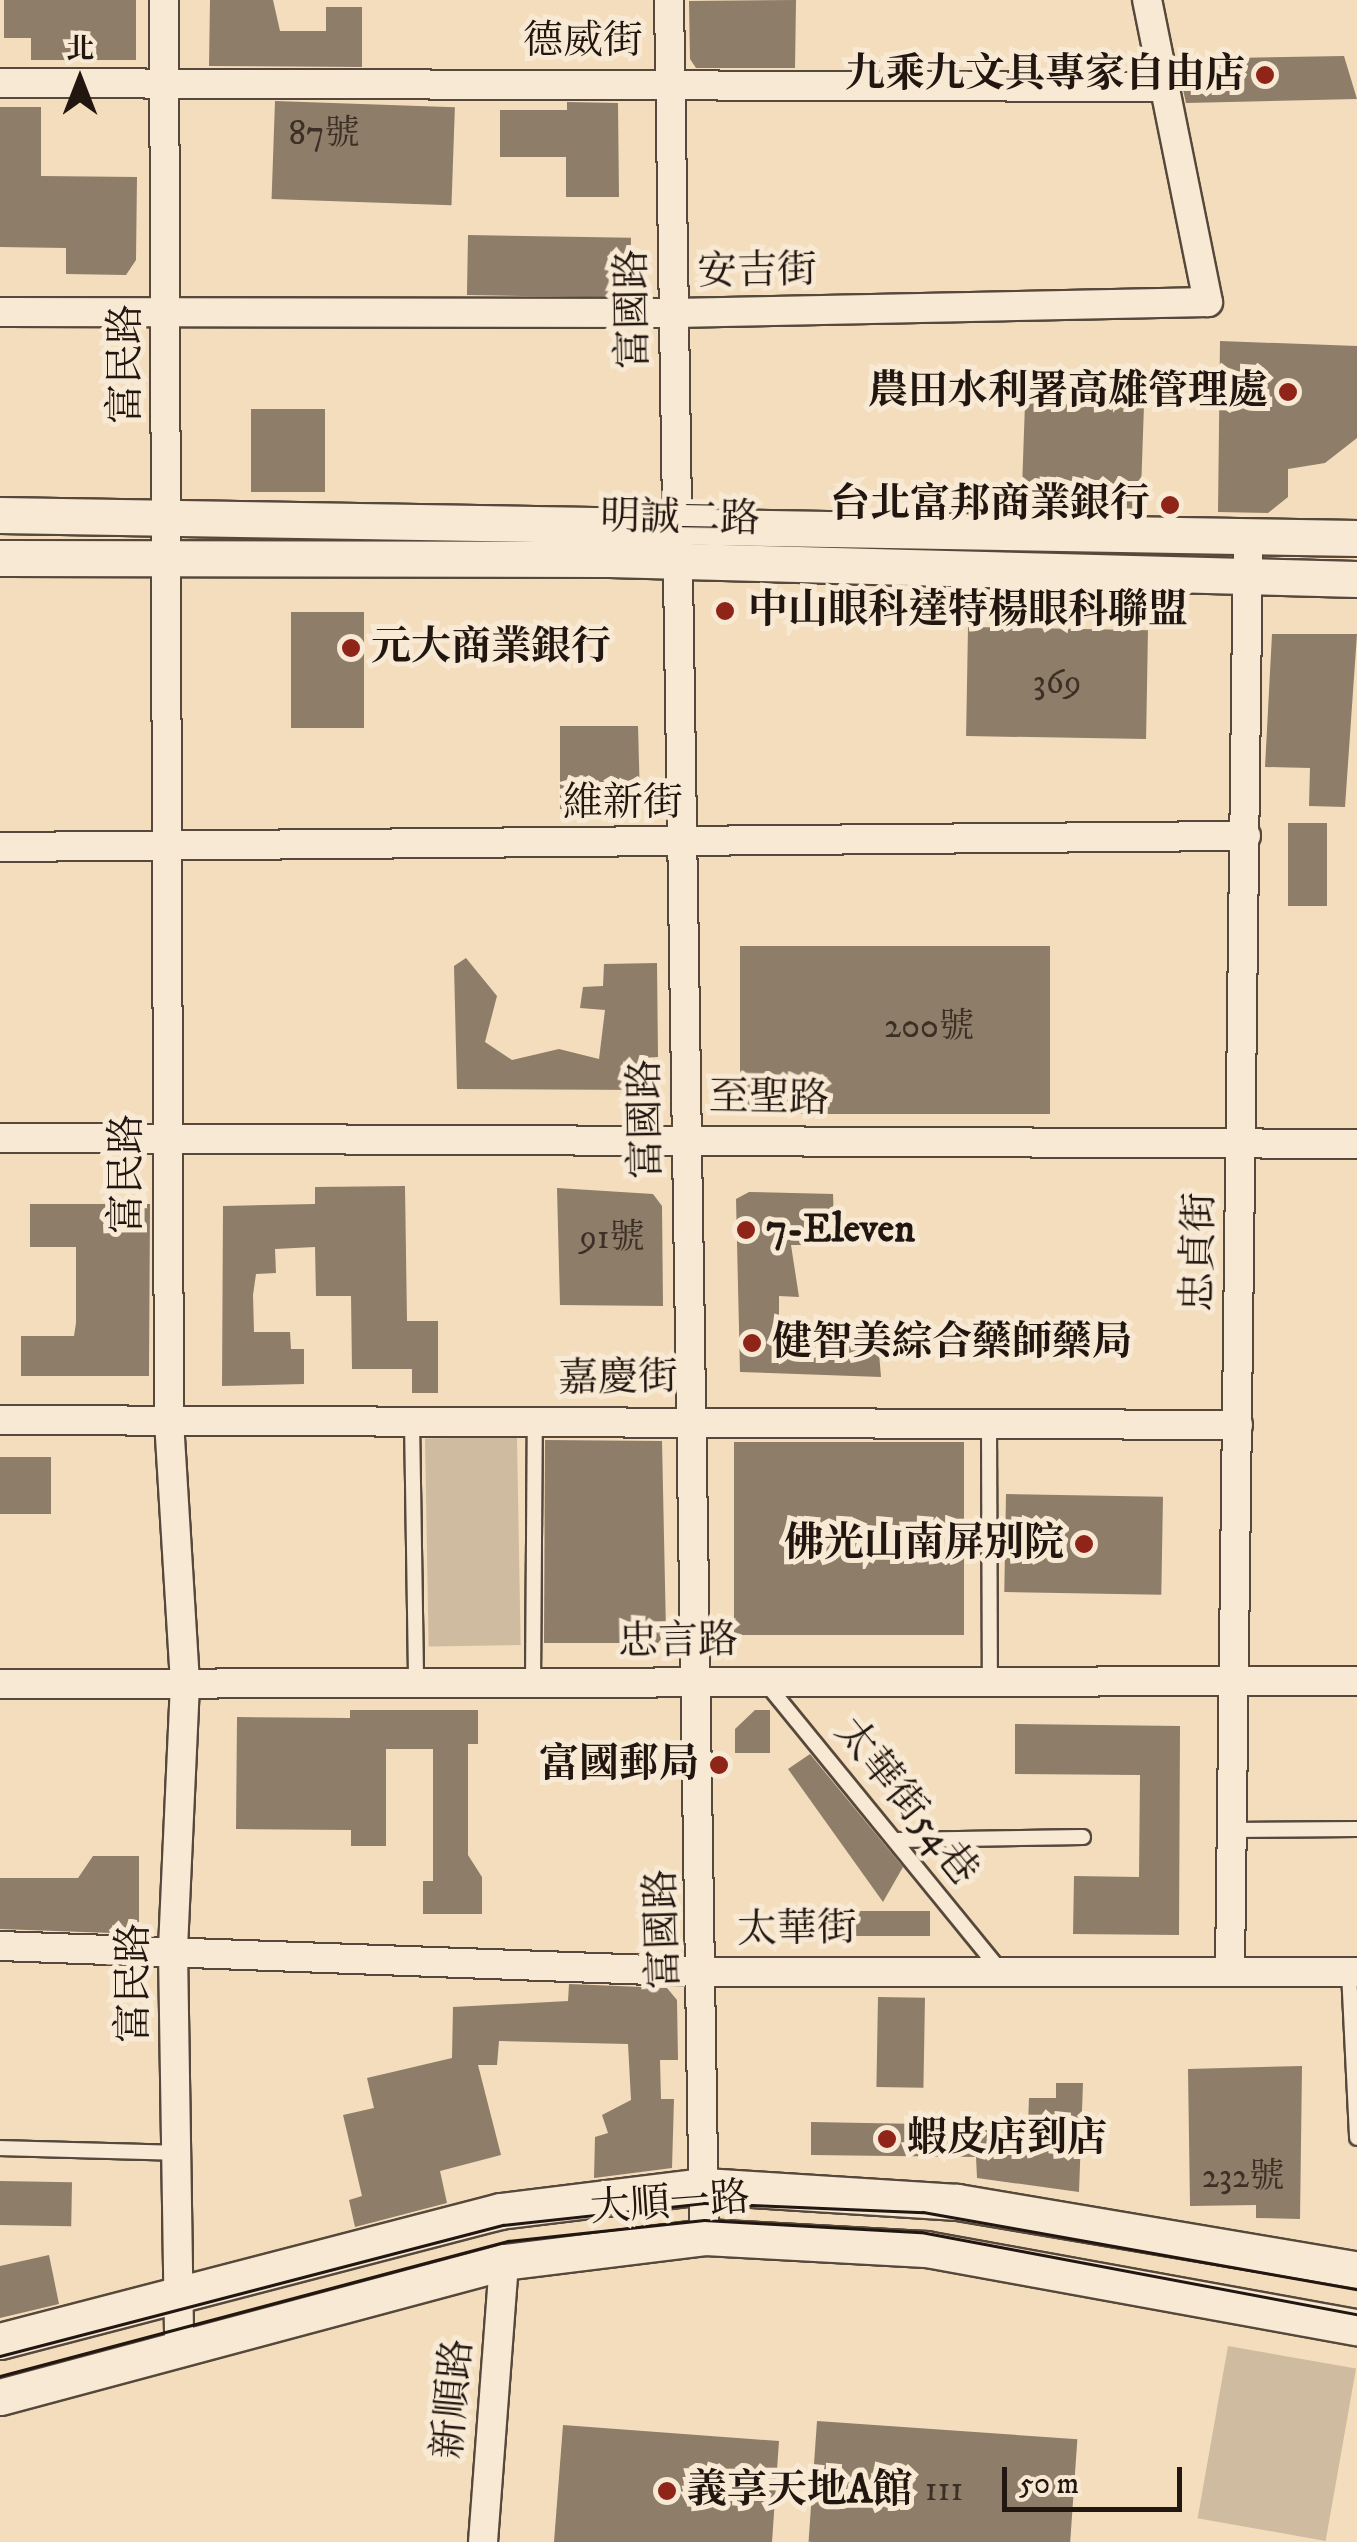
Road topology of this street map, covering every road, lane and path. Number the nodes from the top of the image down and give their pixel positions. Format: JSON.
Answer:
{"nodes":[{"id":1,"x":164,"y":0,"type":"edge"},
{"id":2,"x":669,"y":0,"type":"edge"},
{"id":3,"x":1147,"y":0,"type":"edge"},
{"id":4,"x":671,"y":82,"type":"junction"},
{"id":5,"x":0,"y":83,"type":"edge"},
{"id":6,"x":165,"y":84,"type":"junction"},
{"id":7,"x":1166,"y":87,"type":"junction"},
{"id":8,"x":0,"y":312,"type":"edge"},
{"id":9,"x":166,"y":312,"type":"junction"},
{"id":10,"x":674,"y":314,"type":"junction"},
{"id":11,"x":168,"y":514,"type":"junction"},
{"id":12,"x":0,"y":516,"type":"edge"},
{"id":13,"x":1248,"y":536,"type":"junction"},
{"id":14,"x":1357,"y":538,"type":"edge"},
{"id":15,"x":678,"y":544,"type":"junction"},
{"id":16,"x":0,"y":558,"type":"edge"},
{"id":17,"x":168,"y":558,"type":"junction"},
{"id":18,"x":1248,"y":578,"type":"junction"},
{"id":19,"x":1357,"y":580,"type":"edge"},
{"id":20,"x":1246,"y":836,"type":"junction"},
{"id":21,"x":682,"y":844,"type":"junction"},
{"id":22,"x":168,"y":846,"type":"junction"},
{"id":23,"x":0,"y":847,"type":"edge"},
{"id":24,"x":0,"y":1138,"type":"edge"},
{"id":25,"x":168,"y":1138,"type":"junction"},
{"id":26,"x":687,"y":1139,"type":"junction"},
{"id":27,"x":1242,"y":1144,"type":"junction"},
{"id":28,"x":1357,"y":1144,"type":"edge"},
{"id":29,"x":692,"y":1418,"type":"junction"},
{"id":30,"x":0,"y":1420,"type":"edge"},
{"id":31,"x":412,"y":1420,"type":"junction"},
{"id":32,"x":535,"y":1420,"type":"junction"},
{"id":33,"x":168,"y":1421,"type":"junction"},
{"id":34,"x":989,"y":1422,"type":"junction"},
{"id":35,"x":1238,"y":1425,"type":"junction"},
{"id":36,"x":696,"y":1681,"type":"junction"},
{"id":37,"x":1357,"y":1681,"type":"edge"},
{"id":38,"x":765,"y":1682,"type":"junction"},
{"id":39,"x":990,"y":1682,"type":"junction"},
{"id":40,"x":1234,"y":1682,"type":"junction"},
{"id":41,"x":416,"y":1683,"type":"junction"},
{"id":42,"x":0,"y":1684,"type":"edge"},
{"id":43,"x":185,"y":1684,"type":"junction"},
{"id":44,"x":533,"y":1684,"type":"junction"},
{"id":45,"x":1357,"y":1829,"type":"edge"},
{"id":46,"x":1232,"y":1830,"type":"junction"},
{"id":47,"x":1083,"y":1838,"type":"dead end"},
{"id":48,"x":896,"y":1840,"type":"junction"},
{"id":49,"x":0,"y":1946,"type":"edge"},
{"id":50,"x":173,"y":1950,"type":"junction"},
{"id":51,"x":996,"y":1965,"type":"junction"},
{"id":52,"x":1230,"y":1970,"type":"junction"},
{"id":53,"x":706,"y":1972,"type":"junction"},
{"id":54,"x":1353,"y":1972,"type":"edge"},
{"id":55,"x":1357,"y":2138,"type":"edge"},
{"id":56,"x":0,"y":2148,"type":"edge"},
{"id":57,"x":176,"y":2153,"type":"junction"},
{"id":58,"x":704,"y":2186,"type":"junction"},
{"id":59,"x":704,"y":2237,"type":"junction"},
{"id":60,"x":504,"y":2262,"type":"junction"},
{"id":61,"x":1357,"y":2270,"type":"edge"},
{"id":62,"x":178,"y":2294,"type":"junction"},
{"id":63,"x":1357,"y":2327,"type":"edge"},
{"id":64,"x":0,"y":2341,"type":"edge"},
{"id":65,"x":179,"y":2347,"type":"junction"},
{"id":66,"x":0,"y":2397,"type":"edge"},
{"id":67,"x":483,"y":2542,"type":"edge"}],
"edges":[{"from":1,"to":6,"type":"street","name":"富民路"},
{"from":2,"to":4,"type":"street","name":"富國路"},
{"from":3,"to":7,"type":"street","name":"安吉街"},
{"from":4,"to":6,"type":"street","name":"德威街"},
{"from":4,"to":7,"type":"street","name":"德威街"},
{"from":4,"to":10,"type":"street","name":"富國路"},
{"from":5,"to":6,"type":"street","name":"德威街"},
{"from":6,"to":9,"type":"street","name":"富民路"},
{"from":7,"to":10,"type":"street","name":"安吉街"},
{"from":8,"to":9,"type":"street","name":"安吉街"},
{"from":9,"to":10,"type":"street","name":"安吉街"},
{"from":9,"to":11,"type":"street","name":"富民路"},
{"from":10,"to":15,"type":"street","name":"富國路"},
{"from":11,"to":12,"type":"street","name":"明誠二路"},
{"from":11,"to":15,"type":"street","name":"明誠二路"},
{"from":11,"to":17,"type":"street","name":"富民路"},
{"from":13,"to":14,"type":"street","name":"明誠二路"},
{"from":13,"to":15,"type":"street","name":"明誠二路"},
{"from":13,"to":18,"type":"street","name":"忠貞街"},
{"from":15,"to":17,"type":"street","name":"明誠二路"},
{"from":15,"to":18,"type":"street","name":"明誠二路"},
{"from":15,"to":21,"type":"street","name":"富國路"},
{"from":16,"to":17,"type":"street","name":"明誠二路"},
{"from":17,"to":22,"type":"street","name":"富民路"},
{"from":18,"to":19,"type":"street","name":"明誠二路"},
{"from":18,"to":20,"type":"street","name":"忠貞街"},
{"from":20,"to":21,"type":"street","name":"維新街"},
{"from":20,"to":27,"type":"street","name":"忠貞街"},
{"from":21,"to":22,"type":"street","name":"維新街"},
{"from":21,"to":26,"type":"street","name":"富國路"},
{"from":22,"to":23,"type":"street","name":"維新街"},
{"from":22,"to":25,"type":"street","name":"富民路"},
{"from":24,"to":25,"type":"street","name":"至聖路"},
{"from":25,"to":26,"type":"street","name":"至聖路"},
{"from":25,"to":33,"type":"street","name":"富民路"},
{"from":26,"to":27,"type":"street","name":"至聖路"},
{"from":26,"to":29,"type":"street","name":"富國路"},
{"from":27,"to":28,"type":"street","name":"至聖路"},
{"from":27,"to":35,"type":"street","name":"忠貞街"},
{"from":29,"to":32,"type":"street","name":"嘉慶街"},
{"from":29,"to":34,"type":"street","name":"嘉慶街"},
{"from":29,"to":36,"type":"street","name":"富國路"},
{"from":30,"to":33,"type":"street","name":"嘉慶街"},
{"from":31,"to":32,"type":"street","name":"嘉慶街"},
{"from":31,"to":33,"type":"street","name":"嘉慶街"},
{"from":31,"to":41,"type":"lane"},
{"from":32,"to":44,"type":"lane"},
{"from":33,"to":43,"type":"street","name":"富民路"},
{"from":34,"to":35,"type":"street","name":"嘉慶街"},
{"from":34,"to":39,"type":"lane"},
{"from":35,"to":40,"type":"street","name":"忠貞街"},
{"from":36,"to":38,"type":"street","name":"忠言路"},
{"from":36,"to":44,"type":"street","name":"忠言路"},
{"from":36,"to":53,"type":"street","name":"富國路"},
{"from":37,"to":40,"type":"street","name":"忠言路"},
{"from":38,"to":39,"type":"street","name":"忠言路"},
{"from":38,"to":48,"type":"lane","name":"太華街54巷"},
{"from":39,"to":40,"type":"street","name":"忠言路"},
{"from":40,"to":46,"type":"street","name":"忠貞街"},
{"from":41,"to":43,"type":"street","name":"忠言路"},
{"from":41,"to":44,"type":"street","name":"忠言路"},
{"from":42,"to":43,"type":"street","name":"忠言路"},
{"from":43,"to":50,"type":"street","name":"富民路"},
{"from":45,"to":46,"type":"lane"},
{"from":46,"to":52,"type":"street","name":"忠貞街"},
{"from":47,"to":48,"type":"lane"},
{"from":48,"to":51,"type":"lane","name":"太華街54巷"},
{"from":49,"to":50,"type":"street","name":"太華街"},
{"from":50,"to":53,"type":"street","name":"太華街"},
{"from":50,"to":57,"type":"street","name":"富民路"},
{"from":51,"to":52,"type":"street","name":"太華街"},
{"from":51,"to":53,"type":"street","name":"太華街"},
{"from":52,"to":54,"type":"street","name":"太華街"},
{"from":53,"to":58,"type":"street","name":"富國路"},
{"from":54,"to":55,"type":"lane"},
{"from":56,"to":57,"type":"lane"},
{"from":57,"to":62,"type":"street","name":"富民路"},
{"from":58,"to":59,"type":"street","name":"富國路"},
{"from":58,"to":61,"type":"street","name":"大順一路"},
{"from":58,"to":62,"type":"street","name":"大順一路"},
{"from":59,"to":60,"type":"street","name":"大順一路"},
{"from":59,"to":63,"type":"street","name":"大順一路"},
{"from":60,"to":65,"type":"street","name":"大順一路"},
{"from":60,"to":67,"type":"street","name":"新順路"},
{"from":62,"to":64,"type":"street","name":"大順一路"},
{"from":62,"to":65,"type":"street","name":"富民路"},
{"from":65,"to":66,"type":"street","name":"大順一路"}]}
